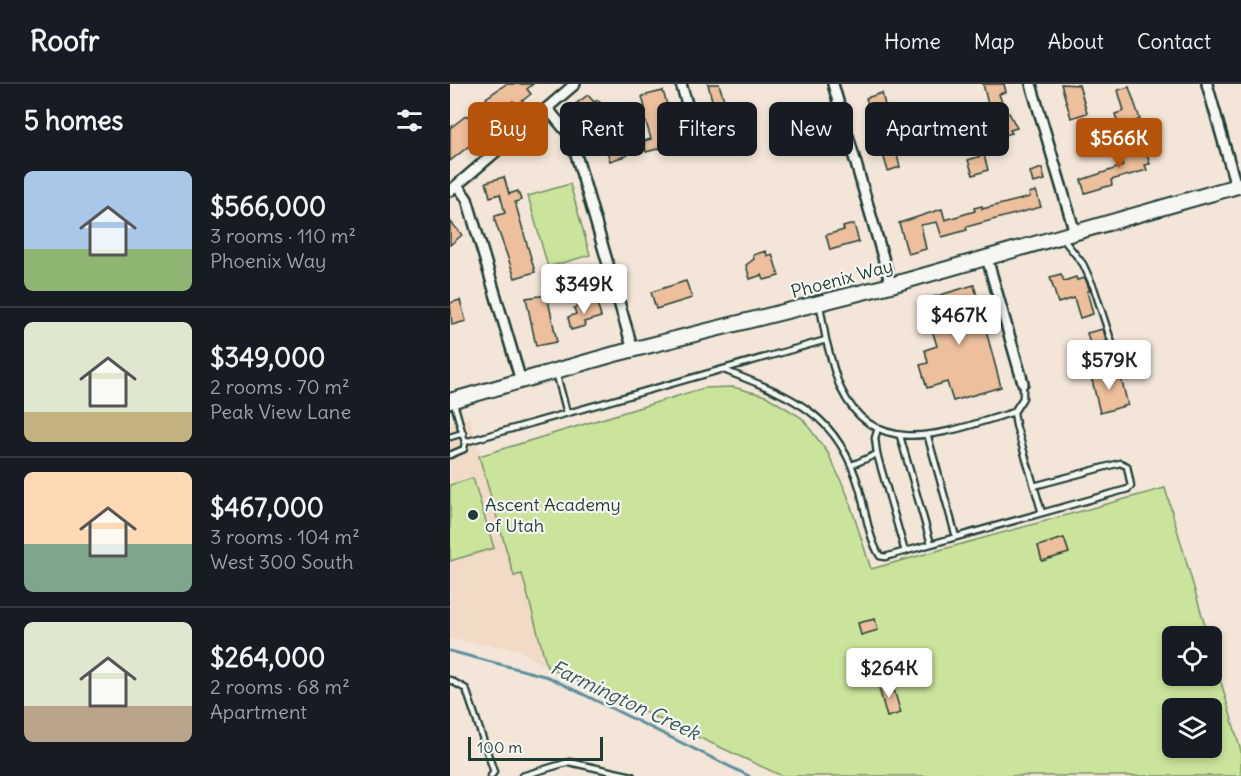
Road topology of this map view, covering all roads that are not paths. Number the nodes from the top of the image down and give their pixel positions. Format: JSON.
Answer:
{"nodes":[{"id":1,"x":575,"y":84,"type":"edge"},
{"id":2,"x":681,"y":84,"type":"edge"},
{"id":3,"x":833,"y":84,"type":"edge"},
{"id":4,"x":1031,"y":84,"type":"edge"},
{"id":5,"x":1207,"y":84,"type":"edge"},
{"id":6,"x":686,"y":102,"type":"edge"},
{"id":7,"x":548,"y":107,"type":"edge"},
{"id":8,"x":548,"y":109,"type":"edge"},
{"id":9,"x":491,"y":156,"type":"edge"},
{"id":10,"x":1239,"y":185,"type":"edge"},
{"id":11,"x":454,"y":188,"type":"edge"},
{"id":12,"x":1068,"y":235,"type":"junction"},
{"id":13,"x":987,"y":258,"type":"junction"},
{"id":14,"x":891,"y":285,"type":"junction"},
{"id":15,"x":820,"y":304,"type":"junction"},
{"id":16,"x":826,"y":340,"type":"junction"},
{"id":17,"x":633,"y":350,"type":"junction"},
{"id":18,"x":723,"y":370,"type":"junction"},
{"id":19,"x":556,"y":371,"type":"junction"},
{"id":20,"x":1122,"y":374,"type":"dead end"},
{"id":21,"x":521,"y":381,"type":"junction"},
{"id":22,"x":1023,"y":383,"type":"joint"},
{"id":23,"x":452,"y":401,"type":"edge"},
{"id":24,"x":1014,"y":412,"type":"junction"},
{"id":25,"x":567,"y":413,"type":"junction"},
{"id":26,"x":878,"y":428,"type":"junction"},
{"id":27,"x":463,"y":434,"type":"junction"},
{"id":28,"x":900,"y":436,"type":"junction"},
{"id":29,"x":450,"y":437,"type":"edge"},
{"id":30,"x":928,"y":437,"type":"junction"},
{"id":31,"x":465,"y":441,"type":"junction"},
{"id":32,"x":877,"y":454,"type":"junction"},
{"id":33,"x":450,"y":455,"type":"edge"},
{"id":34,"x":852,"y":465,"type":"junction"},
{"id":35,"x":1034,"y":486,"type":"junction"},
{"id":36,"x":1042,"y":513,"type":"junction"},
{"id":37,"x":956,"y":537,"type":"junction"},
{"id":38,"x":931,"y":544,"type":"junction"},
{"id":39,"x":905,"y":552,"type":"junction"},
{"id":40,"x":450,"y":680,"type":"edge"},
{"id":41,"x":492,"y":776,"type":"edge"},
{"id":42,"x":522,"y":776,"type":"edge"},
{"id":43,"x":632,"y":776,"type":"edge"}],
"edges":[{"from":1,"to":7,"type":"street"},
{"from":2,"to":6,"type":"street"},
{"from":3,"to":14,"type":"street"},
{"from":4,"to":12,"type":"street"},
{"from":5,"to":10,"type":"street"},
{"from":8,"to":17,"type":"street"},
{"from":9,"to":11,"type":"street"},
{"from":10,"to":12,"type":"street","name":"Phoenix Way"},
{"from":11,"to":21,"type":"street"},
{"from":12,"to":13,"type":"street","name":"Phoenix Way"},
{"from":12,"to":20,"type":"lane"},
{"from":13,"to":14,"type":"street","name":"Phoenix Way"},
{"from":13,"to":22,"type":"street"},
{"from":14,"to":15,"type":"street","name":"Phoenix Way"},
{"from":15,"to":16,"type":"lane"},
{"from":15,"to":17,"type":"street","name":"Phoenix Way"},
{"from":16,"to":18,"type":"lane"},
{"from":16,"to":26,"type":"lane"},
{"from":17,"to":19,"type":"street","name":"Phoenix Way"},
{"from":18,"to":25,"type":"lane"},
{"from":18,"to":34,"type":"lane"},
{"from":19,"to":21,"type":"street","name":"Phoenix Way"},
{"from":19,"to":25,"type":"lane"},
{"from":21,"to":23,"type":"street","name":"Phoenix Way"},
{"from":22,"to":24,"type":"lane"},
{"from":23,"to":27,"type":"lane"},
{"from":24,"to":30,"type":"lane"},
{"from":24,"to":35,"type":"lane"},
{"from":25,"to":31,"type":"lane"},
{"from":26,"to":28,"type":"lane"},
{"from":26,"to":32,"type":"lane"},
{"from":27,"to":29,"type":"lane"},
{"from":27,"to":31,"type":"lane"},
{"from":28,"to":30,"type":"lane"},
{"from":28,"to":38,"type":"lane"},
{"from":30,"to":37,"type":"lane"},
{"from":31,"to":33,"type":"lane"},
{"from":32,"to":34,"type":"lane"},
{"from":32,"to":39,"type":"lane"},
{"from":34,"to":39,"type":"lane"},
{"from":35,"to":36,"type":"lane"},
{"from":35,"to":36,"type":"lane"},
{"from":36,"to":37,"type":"lane"},
{"from":37,"to":38,"type":"lane"},
{"from":38,"to":39,"type":"lane"},
{"from":40,"to":41,"type":"lane"},
{"from":42,"to":43,"type":"lane"}]}
